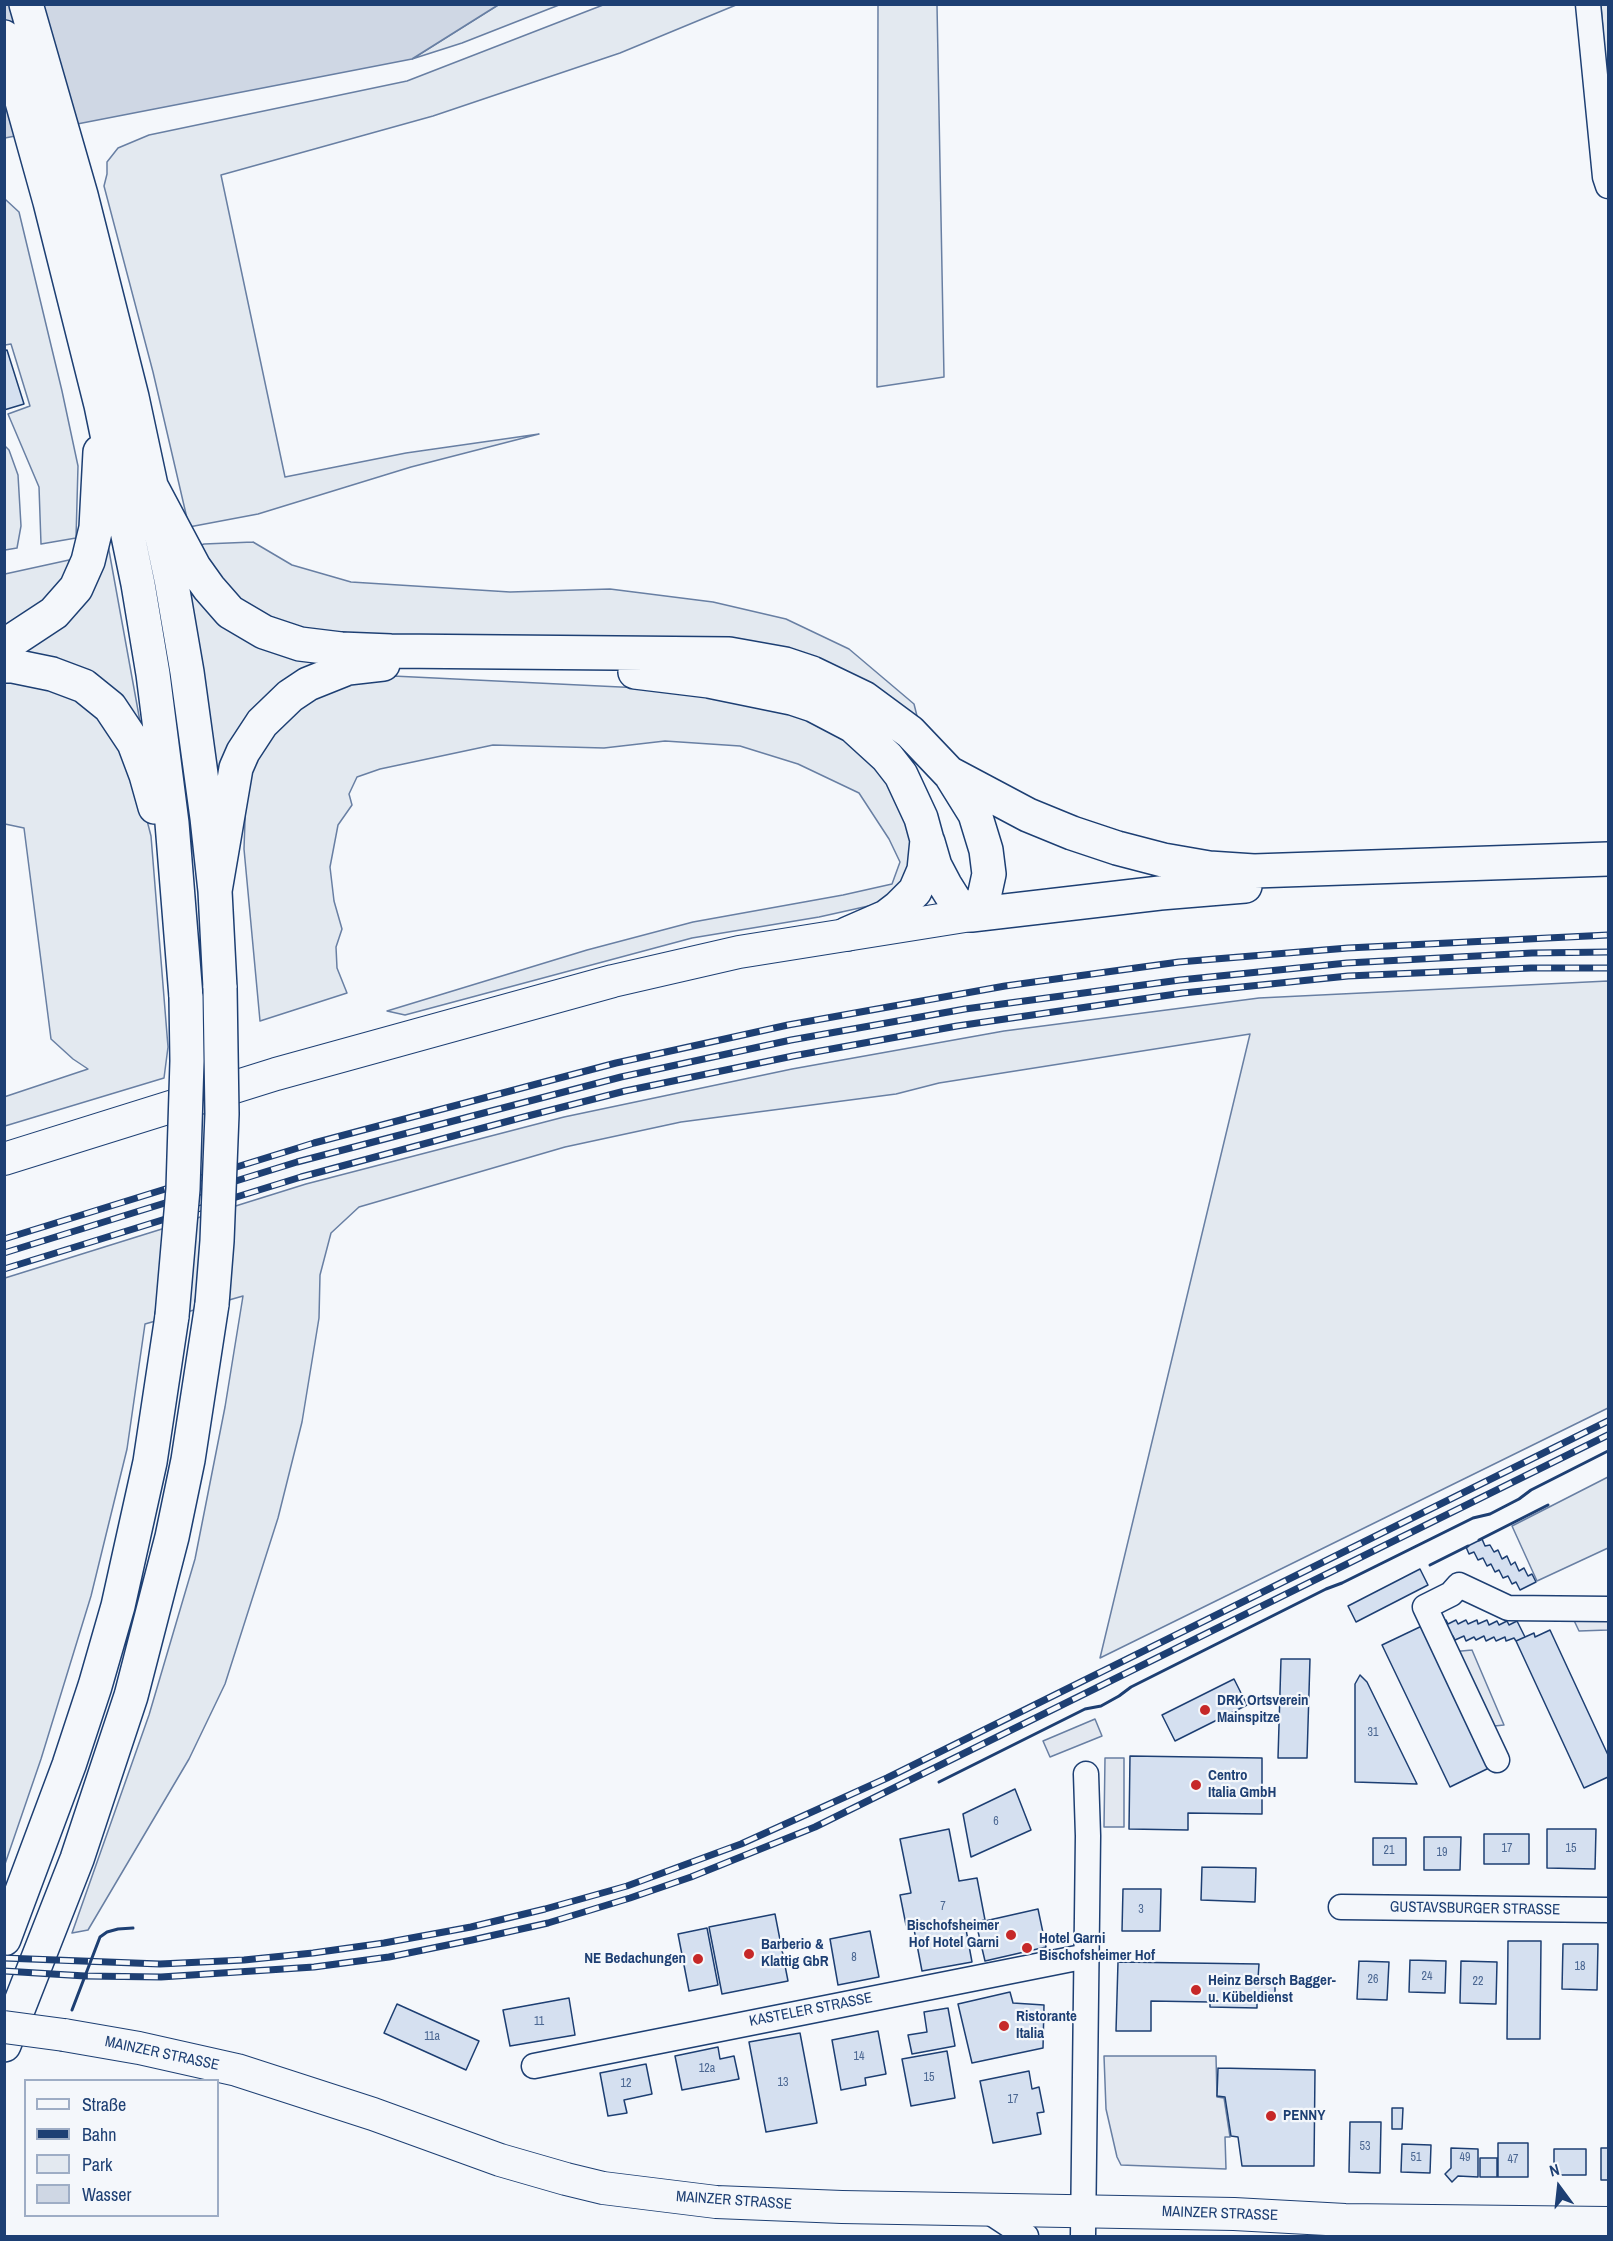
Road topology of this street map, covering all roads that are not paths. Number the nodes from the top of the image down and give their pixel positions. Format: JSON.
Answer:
{"nodes":[{"id":1,"x":26,"y":4,"type":"edge"},
{"id":2,"x":1588,"y":4,"type":"edge"},
{"id":3,"x":4,"y":37,"type":"edge"},
{"id":4,"x":1608,"y":186,"type":"edge"},
{"id":5,"x":66,"y":198,"type":"junction"},
{"id":6,"x":101,"y":405,"type":"junction"},
{"id":7,"x":152,"y":488,"type":"junction"},
{"id":8,"x":4,"y":646,"type":"edge"},
{"id":9,"x":4,"y":666,"type":"edge"},
{"id":10,"x":949,"y":772,"type":"junction"},
{"id":11,"x":927,"y":840,"type":"junction"},
{"id":12,"x":1608,"y":859,"type":"edge"},
{"id":13,"x":1396,"y":868,"type":"junction"},
{"id":14,"x":1608,"y":878,"type":"edge"},
{"id":15,"x":1276,"y":884,"type":"junction"},
{"id":16,"x":215,"y":891,"type":"junction"},
{"id":17,"x":179,"y":898,"type":"junction"},
{"id":18,"x":971,"y":915,"type":"junction"},
{"id":19,"x":847,"y":934,"type":"junction"},
{"id":20,"x":4,"y":1159,"type":"edge"},
{"id":21,"x":1608,"y":1609,"type":"edge"},
{"id":22,"x":1497,"y":1760,"type":"dead end"},
{"id":23,"x":1086,"y":1774,"type":"dead end"},
{"id":24,"x":1341,"y":1907,"type":"dead end"},
{"id":25,"x":1608,"y":1911,"type":"edge"},
{"id":26,"x":4,"y":1939,"type":"edge"},
{"id":27,"x":1087,"y":1956,"type":"junction"},
{"id":28,"x":4,"y":2028,"type":"edge"},
{"id":29,"x":4,"y":2045,"type":"edge"},
{"id":30,"x":534,"y":2066,"type":"dead end"},
{"id":31,"x":985,"y":2209,"type":"junction"},
{"id":32,"x":1608,"y":2223,"type":"edge"},
{"id":33,"x":1083,"y":2224,"type":"edge"},
{"id":34,"x":1344,"y":2228,"type":"edge"},
{"id":35,"x":1488,"y":2229,"type":"edge"},
{"id":36,"x":1026,"y":2236,"type":"edge"}],
"edges":[{"from":1,"to":5,"type":"highway"},
{"from":2,"to":4,"type":"street"},
{"from":3,"to":5,"type":"highway"},
{"from":5,"to":6,"type":"highway"},
{"from":5,"to":7,"type":"highway"},
{"from":6,"to":8,"type":"highway"},
{"from":6,"to":17,"type":"highway"},
{"from":7,"to":10,"type":"highway"},
{"from":7,"to":16,"type":"highway"},
{"from":9,"to":17,"type":"highway"},
{"from":10,"to":13,"type":"highway"},
{"from":10,"to":18,"type":"highway"},
{"from":11,"to":16,"type":"highway"},
{"from":11,"to":18,"type":"highway"},
{"from":11,"to":19,"type":"highway"},
{"from":12,"to":13,"type":"highway"},
{"from":13,"to":15,"type":"highway"},
{"from":14,"to":15,"type":"highway"},
{"from":15,"to":18,"type":"highway"},
{"from":16,"to":29,"type":"highway","bridge":true},
{"from":17,"to":26,"type":"highway","bridge":true},
{"from":18,"to":19,"type":"main road"},
{"from":19,"to":20,"type":"main road"},
{"from":21,"to":22,"type":"street"},
{"from":23,"to":27,"type":"street"},
{"from":24,"to":25,"type":"street","name":"GUSTAVSBURGER STRASSE"},
{"from":27,"to":30,"type":"street","name":"KASTELER STRASSE"},
{"from":27,"to":33,"type":"street"},
{"from":28,"to":31,"type":"main road","name":"MAINZER STRASSE","bridge":true},
{"from":31,"to":33,"type":"main road","name":"MAINZER STRASSE"},
{"from":31,"to":36,"type":"street"},
{"from":32,"to":35,"type":"main road","name":"MAINZER STRASSE"},
{"from":33,"to":34,"type":"main road","name":"MAINZER STRASSE"},
{"from":34,"to":35,"type":"main road","name":"MAINZER STRASSE"}]}
